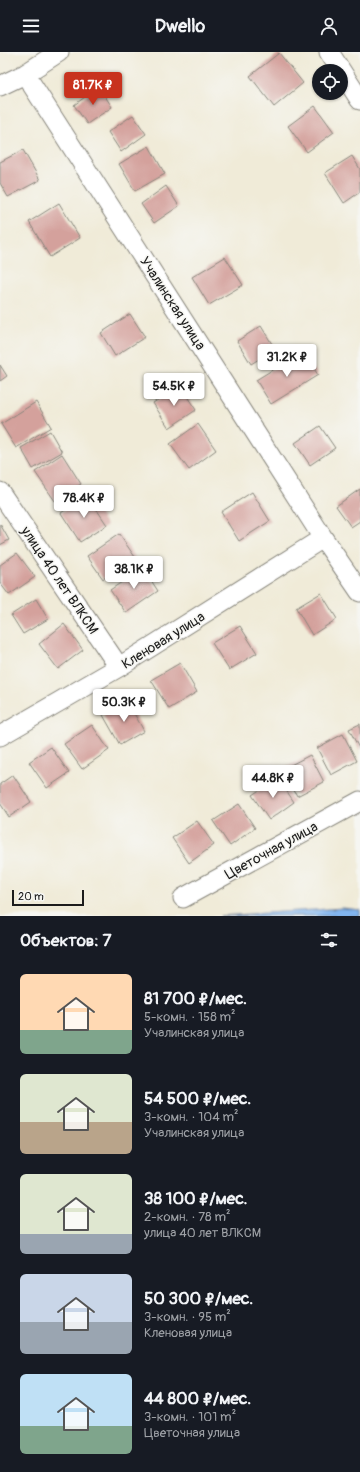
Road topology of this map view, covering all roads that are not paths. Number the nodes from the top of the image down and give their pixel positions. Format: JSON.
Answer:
{"nodes":[{"id":1,"x":59,"y":52,"type":"edge"},
{"id":2,"x":329,"y":52,"type":"edge"},
{"id":3,"x":25,"y":74,"type":"junction"},
{"id":4,"x":0,"y":86,"type":"edge"},
{"id":5,"x":360,"y":100,"type":"edge"},
{"id":6,"x":0,"y":492,"type":"edge"},
{"id":7,"x":324,"y":538,"type":"junction"},
{"id":8,"x":360,"y":592,"type":"edge"},
{"id":9,"x":120,"y":667,"type":"junction"},
{"id":10,"x":0,"y":736,"type":"edge"},
{"id":11,"x":360,"y":801,"type":"edge"},
{"id":12,"x":183,"y":898,"type":"dead end"}],
"edges":[{"from":1,"to":3,"type":"street"},
{"from":2,"to":5,"type":"street"},
{"from":3,"to":4,"type":"street"},
{"from":3,"to":7,"type":"street","name":"Учалинская улица"},
{"from":6,"to":9,"type":"street","name":"улица 40 лет ВЛКСМ"},
{"from":7,"to":8,"type":"street","name":"Учалинская улица"},
{"from":7,"to":9,"type":"street","name":"Кленовая улица"},
{"from":9,"to":10,"type":"street","name":"Кленовая улица"},
{"from":11,"to":12,"type":"street","name":"Цветочная улица"}]}
